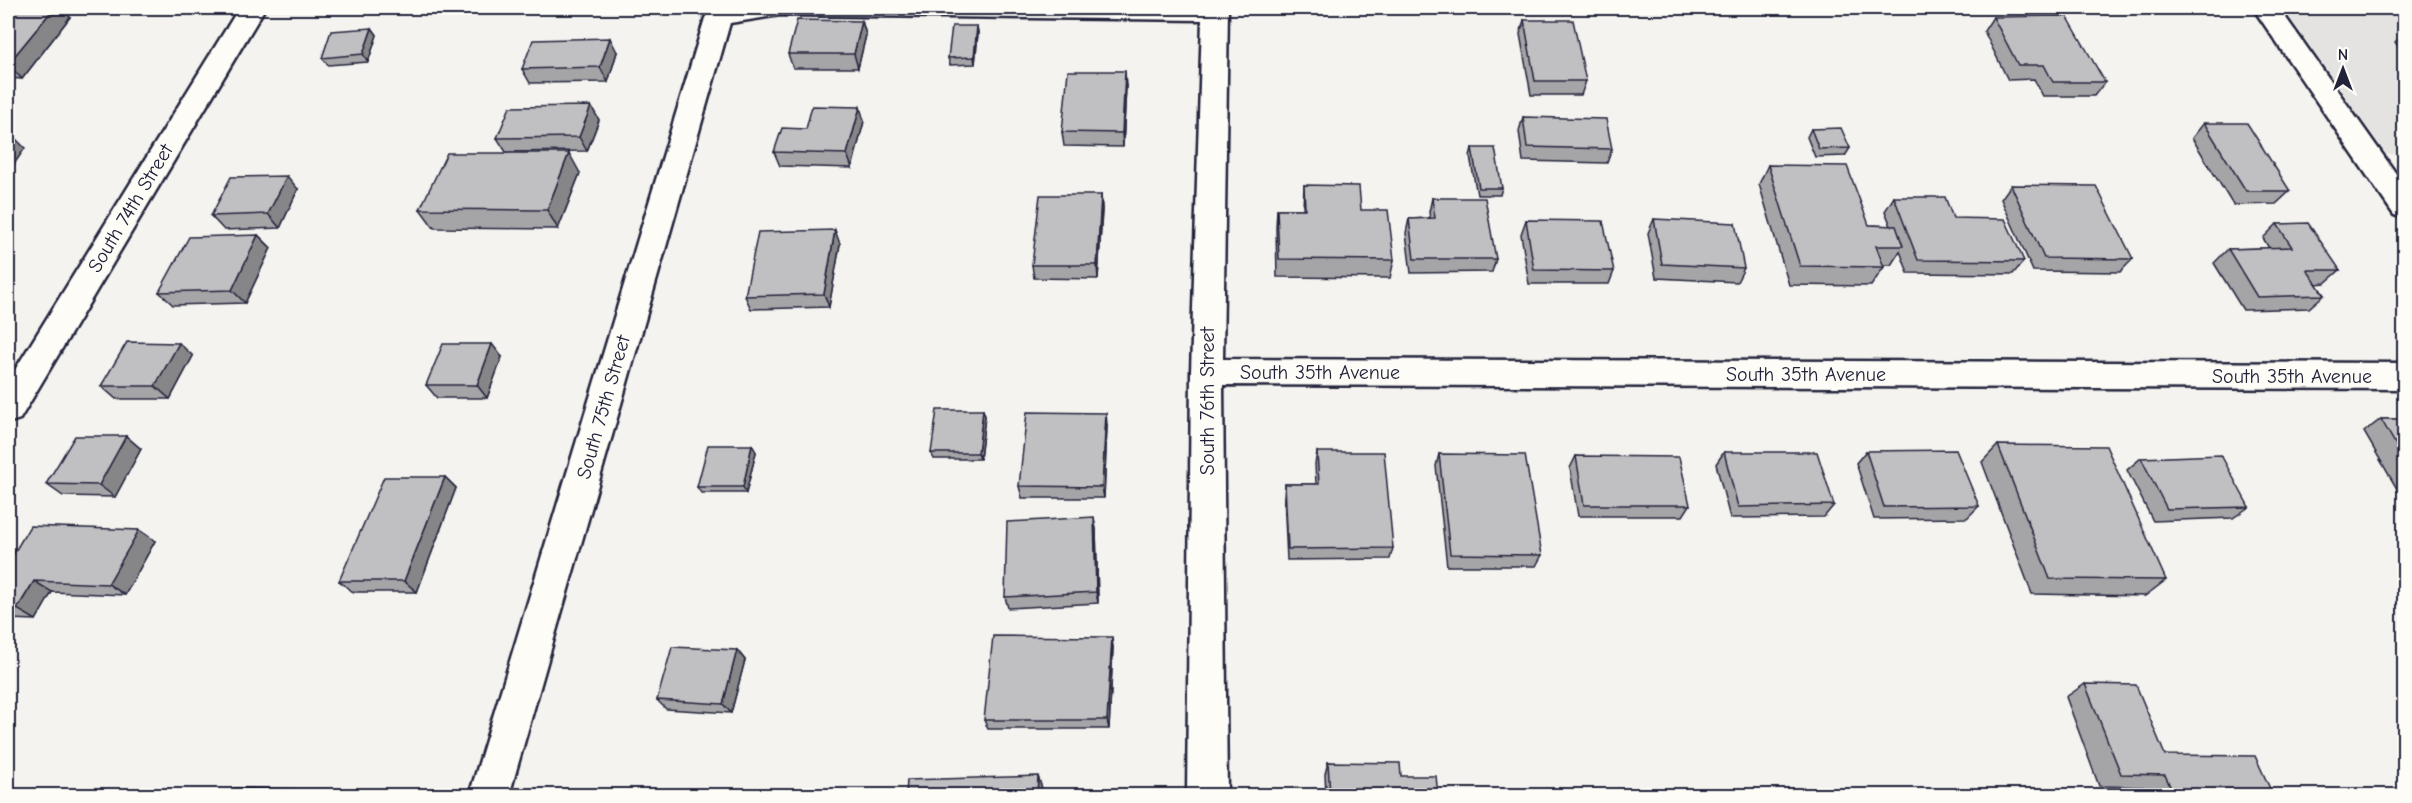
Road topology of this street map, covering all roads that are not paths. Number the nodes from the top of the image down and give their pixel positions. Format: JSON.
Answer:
{"nodes":[{"id":1,"x":252,"y":8,"type":"edge"},
{"id":2,"x":775,"y":8,"type":"edge"},
{"id":3,"x":784,"y":8,"type":"edge"},
{"id":4,"x":2266,"y":8,"type":"edge"},
{"id":5,"x":1215,"y":9,"type":"edge"},
{"id":6,"x":2391,"y":169,"type":"edge"},
{"id":7,"x":2404,"y":207,"type":"edge"},
{"id":8,"x":1207,"y":372,"type":"junction"},
{"id":9,"x":2404,"y":376,"type":"edge"},
{"id":10,"x":8,"y":409,"type":"edge"},
{"id":11,"x":489,"y":795,"type":"edge"},
{"id":12,"x":1207,"y":795,"type":"edge"}],
"edges":[{"from":1,"to":10,"type":"street","name":"South 74th Street"},
{"from":2,"to":11,"type":"street","name":"South 75th Street"},
{"from":3,"to":5,"type":"street"},
{"from":4,"to":6,"type":"street"},
{"from":5,"to":8,"type":"street","name":"South 76th Street"},
{"from":6,"to":7,"type":"street"},
{"from":8,"to":9,"type":"street","name":"South 35th Avenue"},
{"from":8,"to":12,"type":"street","name":"South 76th Street"}]}
